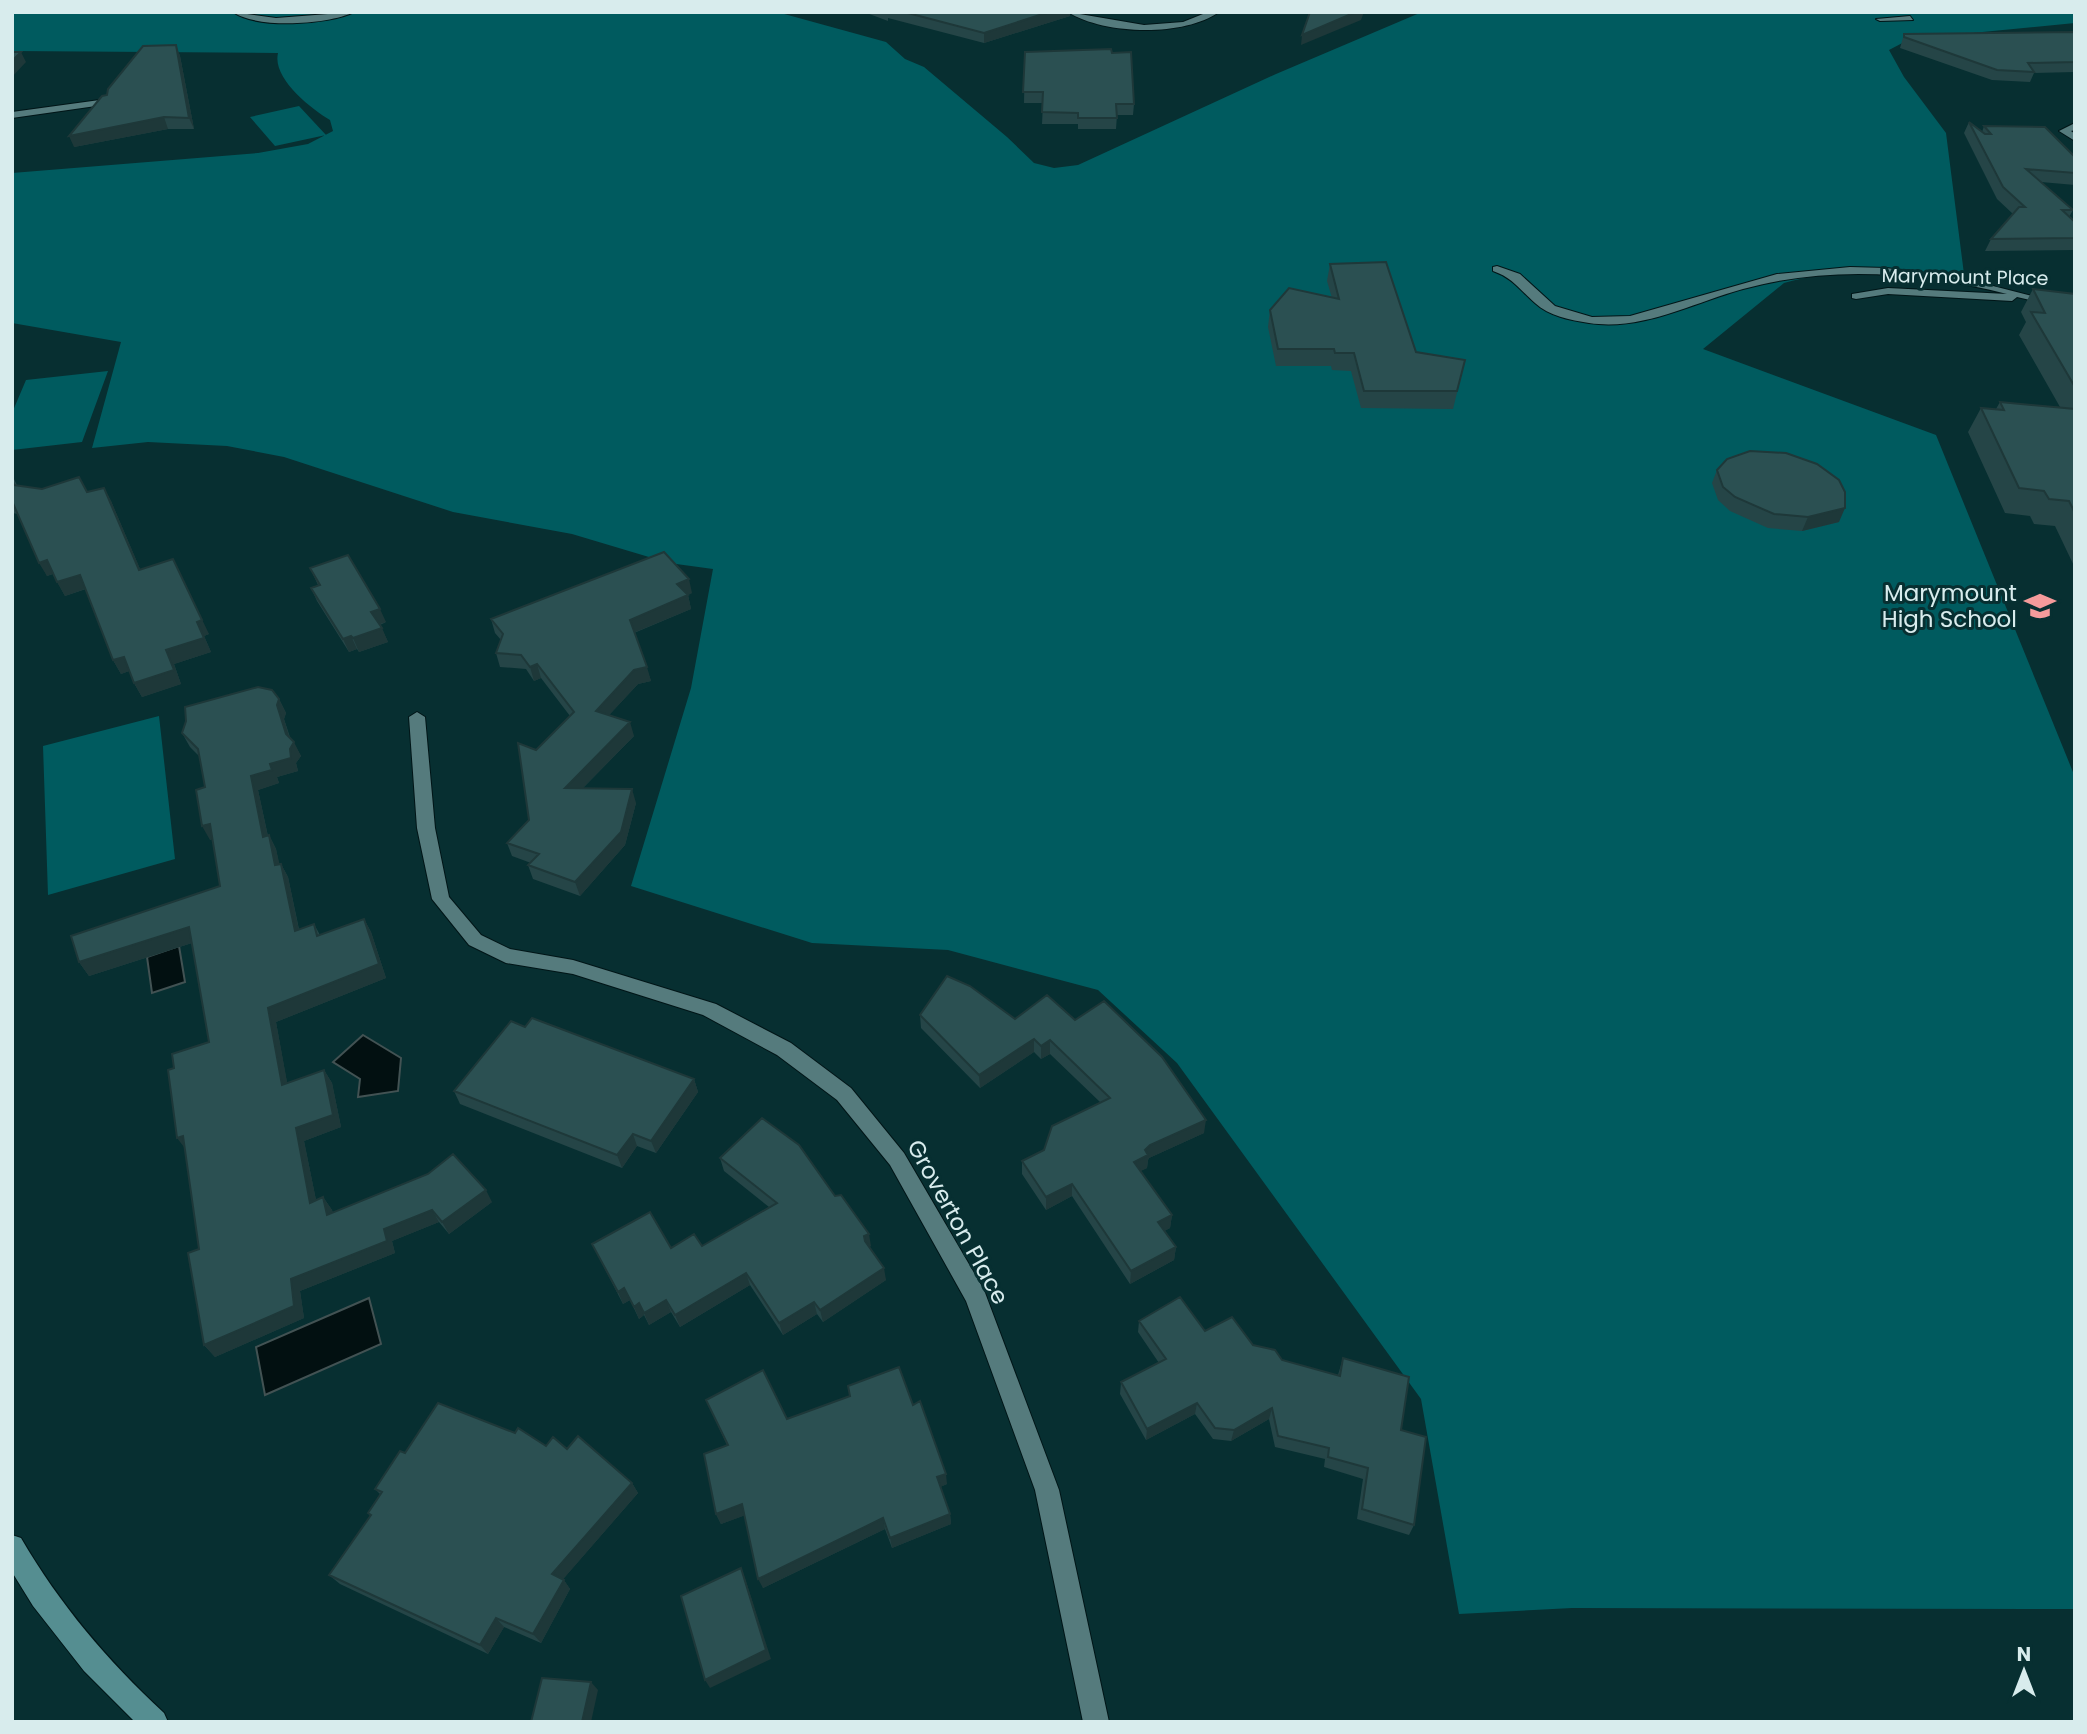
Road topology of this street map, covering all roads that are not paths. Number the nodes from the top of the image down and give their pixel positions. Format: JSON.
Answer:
{"nodes":[{"id":1,"x":237,"y":12,"type":"edge"},
{"id":2,"x":350,"y":12,"type":"edge"},
{"id":3,"x":1072,"y":12,"type":"edge"},
{"id":4,"x":1215,"y":12,"type":"edge"},
{"id":5,"x":1910,"y":18,"type":"dead end"},
{"id":6,"x":1880,"y":19,"type":"dead end"},
{"id":7,"x":107,"y":102,"type":"edge"},
{"id":8,"x":12,"y":116,"type":"edge"},
{"id":9,"x":2075,"y":126,"type":"edge"},
{"id":10,"x":2075,"y":138,"type":"edge"},
{"id":11,"x":1497,"y":269,"type":"dead end"},
{"id":12,"x":1856,"y":296,"type":"dead end"},
{"id":13,"x":417,"y":717,"type":"dead end"},
{"id":14,"x":12,"y":1546,"type":"edge"},
{"id":15,"x":155,"y":1722,"type":"edge"},
{"id":16,"x":1096,"y":1722,"type":"edge"}],
"edges":[{"from":1,"to":2,"type":"street"},
{"from":3,"to":4,"type":"street"},
{"from":5,"to":6,"type":"street"},
{"from":7,"to":8,"type":"street"},
{"from":9,"to":10,"type":"street"},
{"from":11,"to":12,"type":"street","name":"Marymount Place"},
{"from":13,"to":16,"type":"street","name":"Groverton Place"},
{"from":14,"to":15,"type":"main road"}]}
